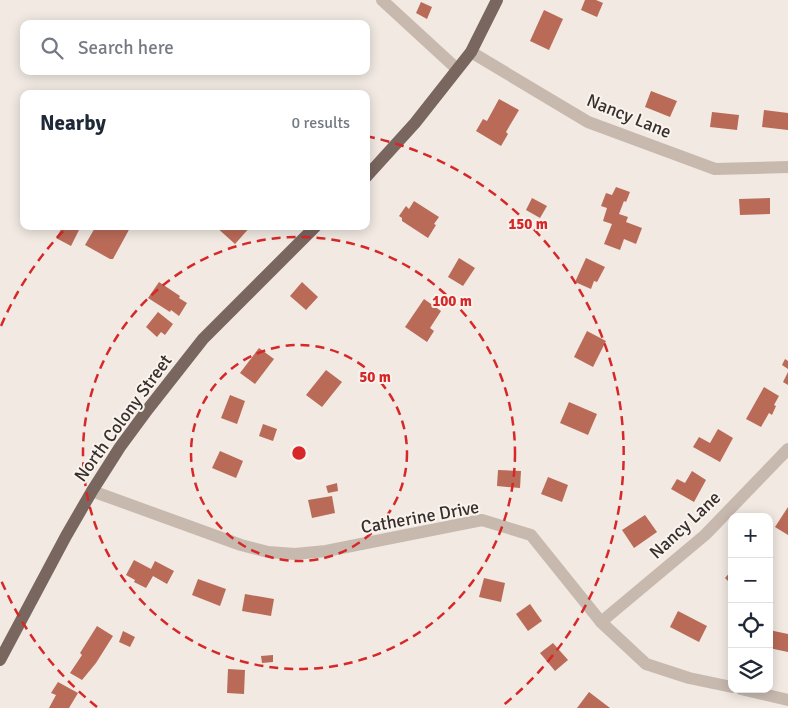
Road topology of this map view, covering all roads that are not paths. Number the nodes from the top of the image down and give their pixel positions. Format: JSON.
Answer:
{"nodes":[{"id":1,"x":382,"y":0,"type":"edge"},
{"id":2,"x":497,"y":0,"type":"edge"},
{"id":3,"x":471,"y":52,"type":"junction"},
{"id":4,"x":457,"y":69,"type":"junction"},
{"id":5,"x":788,"y":167,"type":"edge"},
{"id":6,"x":370,"y":173,"type":"edge"},
{"id":7,"x":312,"y":230,"type":"edge"},
{"id":8,"x":788,"y":449,"type":"edge"},
{"id":9,"x":92,"y":491,"type":"junction"},
{"id":10,"x":601,"y":622,"type":"junction"},
{"id":11,"x":0,"y":660,"type":"edge"},
{"id":12,"x":728,"y":686,"type":"edge"},
{"id":13,"x":758,"y":693,"type":"edge"},
{"id":14,"x":788,"y":700,"type":"edge"}],
"edges":[{"from":1,"to":4,"type":"street"},
{"from":2,"to":3,"type":"main road"},
{"from":3,"to":4,"type":"main road"},
{"from":3,"to":5,"type":"street","name":"Nancy Lane"},
{"from":4,"to":6,"type":"main road"},
{"from":7,"to":9,"type":"main road","name":"North Colony Street"},
{"from":8,"to":10,"type":"street","name":"Nancy Lane"},
{"from":9,"to":10,"type":"street","name":"Catherine Drive"},
{"from":9,"to":11,"type":"main road","name":"North Colony Street"},
{"from":10,"to":12,"type":"street","name":"Catherine Drive"},
{"from":13,"to":14,"type":"street"}]}
